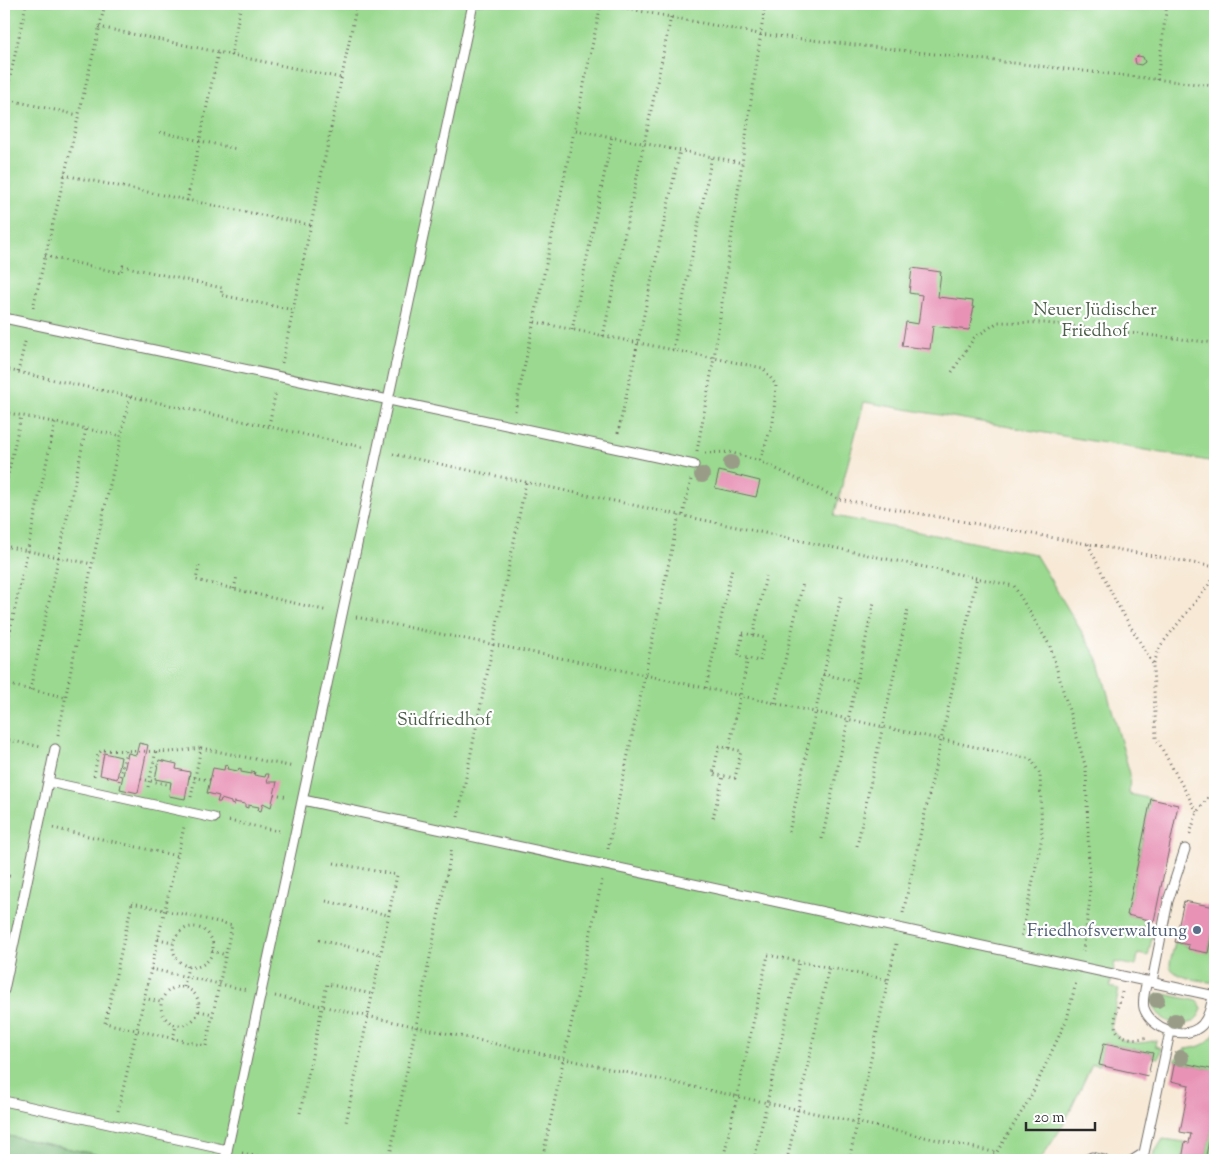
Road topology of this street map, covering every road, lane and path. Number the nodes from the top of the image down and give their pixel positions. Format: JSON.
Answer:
{"nodes":[{"id":1,"x":26,"y":4,"type":"edge"},
{"id":2,"x":105,"y":4,"type":"edge"},
{"id":3,"x":241,"y":4,"type":"edge"},
{"id":4,"x":357,"y":4,"type":"edge"},
{"id":5,"x":474,"y":4,"type":"edge"},
{"id":6,"x":602,"y":4,"type":"edge"},
{"id":7,"x":765,"y":4,"type":"edge"},
{"id":8,"x":1168,"y":4,"type":"edge"},
{"id":9,"x":671,"y":17,"type":"junction"},
{"id":10,"x":99,"y":27,"type":"junction"},
{"id":11,"x":759,"y":34,"type":"junction"},
{"id":12,"x":218,"y":53,"type":"junction"},
{"id":13,"x":231,"y":56,"type":"junction"},
{"id":14,"x":341,"y":78,"type":"junction"},
{"id":15,"x":1157,"y":80,"type":"junction"},
{"id":16,"x":1215,"y":86,"type":"edge"},
{"id":17,"x":5,"y":99,"type":"junction"},
{"id":18,"x":4,"y":106,"type":"edge"},
{"id":19,"x":78,"y":115,"type":"junction"},
{"id":20,"x":576,"y":130,"type":"junction"},
{"id":21,"x":160,"y":132,"type":"dead end"},
{"id":22,"x":612,"y":137,"type":"junction"},
{"id":23,"x":199,"y":140,"type":"junction"},
{"id":24,"x":644,"y":144,"type":"junction"},
{"id":25,"x":237,"y":149,"type":"dead end"},
{"id":26,"x":680,"y":150,"type":"junction"},
{"id":27,"x":712,"y":156,"type":"junction"},
{"id":28,"x":743,"y":163,"type":"junction"},
{"id":29,"x":64,"y":175,"type":"junction"},
{"id":30,"x":187,"y":201,"type":"junction"},
{"id":31,"x":310,"y":225,"type":"junction"},
{"id":32,"x":45,"y":256,"type":"junction"},
{"id":33,"x":293,"y":310,"type":"junction"},
{"id":34,"x":4,"y":318,"type":"edge"},
{"id":35,"x":535,"y":322,"type":"junction"},
{"id":36,"x":29,"y":323,"type":"junction"},
{"id":37,"x":572,"y":330,"type":"junction"},
{"id":38,"x":603,"y":336,"type":"junction"},
{"id":39,"x":638,"y":343,"type":"junction"},
{"id":40,"x":1215,"y":343,"type":"edge"},
{"id":41,"x":673,"y":350,"type":"junction"},
{"id":42,"x":714,"y":358,"type":"junction"},
{"id":43,"x":4,"y":369,"type":"edge"},
{"id":44,"x":18,"y":372,"type":"junction"},
{"id":45,"x":952,"y":372,"type":"dead end"},
{"id":46,"x":279,"y":376,"type":"junction"},
{"id":47,"x":130,"y":396,"type":"junction"},
{"id":48,"x":390,"y":400,"type":"junction"},
{"id":49,"x":4,"y":412,"type":"edge"},
{"id":50,"x":20,"y":416,"type":"junction"},
{"id":51,"x":55,"y":423,"type":"junction"},
{"id":52,"x":269,"y":426,"type":"junction"},
{"id":53,"x":512,"y":426,"type":"junction"},
{"id":54,"x":86,"y":429,"type":"junction"},
{"id":55,"x":121,"y":436,"type":"junction"},
{"id":56,"x":614,"y":448,"type":"junction"},
{"id":57,"x":379,"y":451,"type":"junction"},
{"id":58,"x":696,"y":454,"type":"junction"},
{"id":59,"x":760,"y":461,"type":"junction"},
{"id":60,"x":694,"y":465,"type":"junction"},
{"id":61,"x":4,"y":493,"type":"edge"},
{"id":62,"x":681,"y":515,"type":"junction"},
{"id":63,"x":1088,"y":544,"type":"junction"},
{"id":64,"x":4,"y":546,"type":"edge"},
{"id":65,"x":27,"y":551,"type":"junction"},
{"id":66,"x":58,"y":557,"type":"junction"},
{"id":67,"x":92,"y":564,"type":"junction"},
{"id":68,"x":199,"y":566,"type":"dead end"},
{"id":69,"x":1215,"y":567,"type":"edge"},
{"id":70,"x":732,"y":568,"type":"dead end"},
{"id":71,"x":237,"y":576,"type":"dead end"},
{"id":72,"x":766,"y":576,"type":"dead end"},
{"id":73,"x":977,"y":577,"type":"junction"},
{"id":74,"x":1215,"y":577,"type":"edge"},
{"id":75,"x":802,"y":583,"type":"dead end"},
{"id":76,"x":234,"y":589,"type":"junction"},
{"id":77,"x":841,"y":596,"type":"dead end"},
{"id":78,"x":874,"y":602,"type":"dead end"},
{"id":79,"x":908,"y":609,"type":"dead end"},
{"id":80,"x":343,"y":614,"type":"junction"},
{"id":81,"x":753,"y":635,"type":"junction"},
{"id":82,"x":4,"y":658,"type":"edge"},
{"id":83,"x":748,"y":658,"type":"junction"},
{"id":84,"x":1153,"y":665,"type":"junction"},
{"id":85,"x":823,"y":674,"type":"junction"},
{"id":86,"x":645,"y":675,"type":"junction"},
{"id":87,"x":857,"y":682,"type":"junction"},
{"id":88,"x":4,"y":684,"type":"edge"},
{"id":89,"x":706,"y":688,"type":"junction"},
{"id":90,"x":30,"y":690,"type":"junction"},
{"id":91,"x":740,"y":695,"type":"junction"},
{"id":92,"x":65,"y":697,"type":"junction"},
{"id":93,"x":775,"y":703,"type":"junction"},
{"id":94,"x":815,"y":712,"type":"junction"},
{"id":95,"x":849,"y":719,"type":"junction"},
{"id":96,"x":884,"y":726,"type":"junction"},
{"id":97,"x":941,"y":738,"type":"junction"},
{"id":98,"x":4,"y":739,"type":"edge"},
{"id":99,"x":200,"y":748,"type":"junction"},
{"id":100,"x":728,"y":748,"type":"junction"},
{"id":101,"x":55,"y":750,"type":"junction"},
{"id":102,"x":126,"y":751,"type":"junction"},
{"id":103,"x":156,"y":751,"type":"junction"},
{"id":104,"x":310,"y":770,"type":"junction"},
{"id":105,"x":151,"y":775,"type":"dead end"},
{"id":106,"x":189,"y":776,"type":"dead end"},
{"id":107,"x":723,"y":776,"type":"junction"},
{"id":108,"x":1215,"y":776,"type":"edge"},
{"id":109,"x":194,"y":778,"type":"junction"},
{"id":110,"x":141,"y":779,"type":"dead end"},
{"id":111,"x":120,"y":780,"type":"dead end"},
{"id":112,"x":210,"y":780,"type":"dead end"},
{"id":113,"x":50,"y":782,"type":"junction"},
{"id":114,"x":193,"y":784,"type":"dead end"},
{"id":115,"x":171,"y":785,"type":"dead end"},
{"id":116,"x":91,"y":791,"type":"junction"},
{"id":117,"x":274,"y":794,"type":"dead end"},
{"id":118,"x":283,"y":796,"type":"dead end"},
{"id":119,"x":9,"y":797,"type":"dead end"},
{"id":120,"x":303,"y":800,"type":"junction"},
{"id":121,"x":188,"y":812,"type":"junction"},
{"id":122,"x":1197,"y":812,"type":"junction"},
{"id":123,"x":214,"y":818,"type":"joint"},
{"id":124,"x":713,"y":818,"type":"dead end"},
{"id":125,"x":4,"y":822,"type":"edge"},
{"id":126,"x":40,"y":825,"type":"junction"},
{"id":127,"x":789,"y":832,"type":"dead end"},
{"id":128,"x":296,"y":834,"type":"junction"},
{"id":129,"x":822,"y":839,"type":"dead end"},
{"id":130,"x":857,"y":846,"type":"dead end"},
{"id":131,"x":1185,"y":849,"type":"joint"},
{"id":132,"x":177,"y":856,"type":"junction"},
{"id":133,"x":334,"y":863,"type":"dead end"},
{"id":134,"x":605,"y":865,"type":"junction"},
{"id":135,"x":326,"y":901,"type":"dead end"},
{"id":136,"x":165,"y":910,"type":"junction"},
{"id":137,"x":388,"y":915,"type":"junction"},
{"id":138,"x":199,"y":918,"type":"junction"},
{"id":139,"x":197,"y":927,"type":"junction"},
{"id":140,"x":900,"y":928,"type":"junction"},
{"id":141,"x":158,"y":939,"type":"junction"},
{"id":142,"x":319,"y":940,"type":"dead end"},
{"id":143,"x":173,"y":942,"type":"junction"},
{"id":144,"x":212,"y":951,"type":"junction"},
{"id":145,"x":1018,"y":953,"type":"junction"},
{"id":146,"x":380,"y":954,"type":"junction"},
{"id":147,"x":226,"y":955,"type":"junction"},
{"id":148,"x":799,"y":961,"type":"junction"},
{"id":149,"x":188,"y":966,"type":"junction"},
{"id":150,"x":1080,"y":966,"type":"junction"},
{"id":151,"x":829,"y":967,"type":"junction"},
{"id":152,"x":151,"y":969,"type":"junction"},
{"id":153,"x":186,"y":976,"type":"junction"},
{"id":154,"x":888,"y":980,"type":"junction"},
{"id":155,"x":1149,"y":982,"type":"junction"},
{"id":156,"x":220,"y":984,"type":"junction"},
{"id":157,"x":1123,"y":986,"type":"dead end"},
{"id":158,"x":184,"y":987,"type":"junction"},
{"id":159,"x":4,"y":990,"type":"edge"},
{"id":160,"x":261,"y":993,"type":"junction"},
{"id":161,"x":372,"y":994,"type":"junction"},
{"id":162,"x":1214,"y":996,"type":"edge"},
{"id":163,"x":144,"y":998,"type":"junction"},
{"id":164,"x":160,"y":1002,"type":"junction"},
{"id":165,"x":323,"y":1006,"type":"junction"},
{"id":166,"x":199,"y":1011,"type":"junction"},
{"id":167,"x":213,"y":1014,"type":"junction"},
{"id":168,"x":368,"y":1016,"type":"junction"},
{"id":169,"x":176,"y":1026,"type":"junction"},
{"id":170,"x":137,"y":1030,"type":"junction"},
{"id":171,"x":1170,"y":1032,"type":"junction"},
{"id":172,"x":1154,"y":1035,"type":"dead end"},
{"id":173,"x":173,"y":1039,"type":"junction"},
{"id":174,"x":564,"y":1058,"type":"junction"},
{"id":175,"x":737,"y":1096,"type":"junction"},
{"id":176,"x":4,"y":1101,"type":"edge"},
{"id":177,"x":767,"y":1102,"type":"junction"},
{"id":178,"x":798,"y":1109,"type":"junction"},
{"id":179,"x":300,"y":1113,"type":"dead end"},
{"id":180,"x":346,"y":1122,"type":"dead end"},
{"id":181,"x":858,"y":1122,"type":"junction"},
{"id":182,"x":115,"y":1126,"type":"junction"},
{"id":183,"x":227,"y":1150,"type":"junction"},
{"id":184,"x":998,"y":1153,"type":"junction"},
{"id":185,"x":225,"y":1160,"type":"edge"},
{"id":186,"x":275,"y":1160,"type":"edge"},
{"id":187,"x":542,"y":1160,"type":"edge"},
{"id":188,"x":723,"y":1160,"type":"edge"},
{"id":189,"x":754,"y":1160,"type":"edge"},
{"id":190,"x":787,"y":1160,"type":"edge"},
{"id":191,"x":849,"y":1160,"type":"edge"},
{"id":192,"x":992,"y":1160,"type":"edge"},
{"id":193,"x":1086,"y":1160,"type":"edge"},
{"id":194,"x":1104,"y":1160,"type":"edge"},
{"id":195,"x":1133,"y":1160,"type":"edge"}],
"edges":[{"from":1,"to":17,"type":"path"},
{"from":2,"to":10,"type":"path"},
{"from":3,"to":13,"type":"path"},
{"from":4,"to":14,"type":"path"},
{"from":5,"to":48,"type":"lane"},
{"from":6,"to":9,"type":"path"},
{"from":6,"to":20,"type":"path"},
{"from":7,"to":11,"type":"path"},
{"from":8,"to":15,"type":"path"},
{"from":9,"to":11,"type":"path"},
{"from":9,"to":24,"type":"path"},
{"from":10,"to":12,"type":"path"},
{"from":10,"to":19,"type":"path"},
{"from":11,"to":15,"type":"path"},
{"from":11,"to":28,"type":"path"},
{"from":12,"to":13,"type":"path"},
{"from":12,"to":23,"type":"path"},
{"from":13,"to":14,"type":"path"},
{"from":14,"to":31,"type":"path"},
{"from":15,"to":16,"type":"path"},
{"from":17,"to":18,"type":"path"},
{"from":17,"to":19,"type":"path"},
{"from":19,"to":29,"type":"path"},
{"from":20,"to":22,"type":"path"},
{"from":20,"to":35,"type":"path"},
{"from":21,"to":23,"type":"path"},
{"from":22,"to":24,"type":"path"},
{"from":22,"to":37,"type":"path"},
{"from":23,"to":25,"type":"path"},
{"from":23,"to":30,"type":"path"},
{"from":24,"to":26,"type":"path"},
{"from":24,"to":38,"type":"path"},
{"from":26,"to":27,"type":"path"},
{"from":26,"to":39,"type":"path"},
{"from":27,"to":28,"type":"path"},
{"from":27,"to":41,"type":"path"},
{"from":28,"to":42,"type":"path"},
{"from":29,"to":30,"type":"path"},
{"from":29,"to":32,"type":"path"},
{"from":30,"to":31,"type":"path"},
{"from":31,"to":33,"type":"path"},
{"from":32,"to":33,"type":"path"},
{"from":32,"to":36,"type":"path"},
{"from":33,"to":46,"type":"path"},
{"from":34,"to":36,"type":"lane"},
{"from":35,"to":37,"type":"path"},
{"from":35,"to":53,"type":"path"},
{"from":36,"to":44,"type":"path"},
{"from":36,"to":46,"type":"lane"},
{"from":37,"to":38,"type":"path"},
{"from":38,"to":39,"type":"path"},
{"from":39,"to":41,"type":"path"},
{"from":39,"to":56,"type":"path"},
{"from":40,"to":45,"type":"path"},
{"from":41,"to":42,"type":"path"},
{"from":42,"to":58,"type":"path"},
{"from":42,"to":59,"type":"path"},
{"from":43,"to":44,"type":"path"},
{"from":44,"to":47,"type":"path"},
{"from":46,"to":48,"type":"lane"},
{"from":46,"to":52,"type":"path"},
{"from":47,"to":52,"type":"path"},
{"from":47,"to":55,"type":"path"},
{"from":48,"to":53,"type":"lane"},
{"from":48,"to":57,"type":"lane"},
{"from":49,"to":50,"type":"path"},
{"from":50,"to":51,"type":"path"},
{"from":50,"to":61,"type":"path"},
{"from":51,"to":54,"type":"path"},
{"from":51,"to":65,"type":"path"},
{"from":52,"to":57,"type":"path"},
{"from":53,"to":56,"type":"lane"},
{"from":54,"to":55,"type":"path"},
{"from":54,"to":66,"type":"path"},
{"from":55,"to":67,"type":"path"},
{"from":56,"to":60,"type":"lane"},
{"from":57,"to":62,"type":"path"},
{"from":57,"to":80,"type":"lane"},
{"from":58,"to":59,"type":"path"},
{"from":58,"to":60,"type":"path"},
{"from":59,"to":63,"type":"path"},
{"from":60,"to":62,"type":"path"},
{"from":62,"to":73,"type":"path"},
{"from":62,"to":86,"type":"path"},
{"from":63,"to":69,"type":"path"},
{"from":63,"to":84,"type":"path"},
{"from":64,"to":65,"type":"path"},
{"from":65,"to":66,"type":"path"},
{"from":65,"to":82,"type":"path"},
{"from":66,"to":67,"type":"path"},
{"from":66,"to":90,"type":"path"},
{"from":67,"to":92,"type":"path"},
{"from":68,"to":76,"type":"path"},
{"from":70,"to":89,"type":"path"},
{"from":71,"to":76,"type":"path"},
{"from":72,"to":81,"type":"path"},
{"from":73,"to":97,"type":"path"},
{"from":73,"to":150,"type":"path"},
{"from":74,"to":84,"type":"path"},
{"from":75,"to":93,"type":"path"},
{"from":76,"to":80,"type":"path"},
{"from":77,"to":85,"type":"path"},
{"from":78,"to":87,"type":"path"},
{"from":79,"to":96,"type":"path"},
{"from":80,"to":86,"type":"path"},
{"from":80,"to":104,"type":"lane"},
{"from":81,"to":83,"type":"path"},
{"from":81,"to":83,"type":"path"},
{"from":83,"to":91,"type":"path"},
{"from":84,"to":122,"type":"path"},
{"from":85,"to":87,"type":"path"},
{"from":85,"to":94,"type":"path"},
{"from":86,"to":89,"type":"path"},
{"from":86,"to":134,"type":"path"},
{"from":87,"to":95,"type":"path"},
{"from":88,"to":90,"type":"path"},
{"from":89,"to":91,"type":"path"},
{"from":90,"to":92,"type":"path"},
{"from":91,"to":93,"type":"path"},
{"from":91,"to":100,"type":"path"},
{"from":92,"to":101,"type":"path"},
{"from":93,"to":94,"type":"path"},
{"from":94,"to":95,"type":"path"},
{"from":94,"to":127,"type":"path"},
{"from":95,"to":96,"type":"path"},
{"from":95,"to":129,"type":"path"},
{"from":96,"to":97,"type":"path"},
{"from":96,"to":130,"type":"path"},
{"from":97,"to":140,"type":"path"},
{"from":97,"to":145,"type":"path"},
{"from":98,"to":101,"type":"path"},
{"from":99,"to":103,"type":"path"},
{"from":99,"to":104,"type":"path"},
{"from":99,"to":109,"type":"path"},
{"from":100,"to":107,"type":"path"},
{"from":100,"to":107,"type":"path"},
{"from":101,"to":113,"type":"lane"},
{"from":102,"to":103,"type":"path"},
{"from":102,"to":111,"type":"path"},
{"from":102,"to":116,"type":"path"},
{"from":103,"to":105,"type":"path"},
{"from":104,"to":120,"type":"lane"},
{"from":106,"to":109,"type":"path"},
{"from":107,"to":124,"type":"path"},
{"from":108,"to":122,"type":"path"},
{"from":109,"to":112,"type":"path"},
{"from":109,"to":114,"type":"path"},
{"from":110,"to":115,"type":"path"},
{"from":113,"to":116,"type":"lane"},
{"from":113,"to":126,"type":"lane"},
{"from":116,"to":121,"type":"lane"},
{"from":117,"to":118,"type":"path"},
{"from":119,"to":125,"type":"path"},
{"from":120,"to":128,"type":"lane"},
{"from":120,"to":134,"type":"lane"},
{"from":121,"to":123,"type":"lane"},
{"from":121,"to":132,"type":"path"},
{"from":122,"to":131,"type":"path"},
{"from":123,"to":128,"type":"path"},
{"from":126,"to":132,"type":"path"},
{"from":126,"to":159,"type":"lane"},
{"from":128,"to":160,"type":"lane"},
{"from":131,"to":155,"type":"lane"},
{"from":132,"to":136,"type":"path"},
{"from":133,"to":137,"type":"path"},
{"from":134,"to":140,"type":"lane"},
{"from":134,"to":174,"type":"path"},
{"from":135,"to":137,"type":"path"},
{"from":136,"to":138,"type":"path"},
{"from":136,"to":141,"type":"path"},
{"from":136,"to":170,"type":"path"},
{"from":137,"to":146,"type":"path"},
{"from":138,"to":139,"type":"path"},
{"from":138,"to":147,"type":"path"},
{"from":139,"to":143,"type":"path"},
{"from":139,"to":144,"type":"path"},
{"from":140,"to":145,"type":"lane"},
{"from":140,"to":154,"type":"path"},
{"from":141,"to":143,"type":"path"},
{"from":141,"to":152,"type":"path"},
{"from":142,"to":146,"type":"path"},
{"from":143,"to":149,"type":"path"},
{"from":144,"to":147,"type":"path"},
{"from":144,"to":149,"type":"path"},
{"from":145,"to":150,"type":"lane"},
{"from":146,"to":161,"type":"path"},
{"from":147,"to":156,"type":"path"},
{"from":148,"to":151,"type":"path"},
{"from":148,"to":175,"type":"path"},
{"from":148,"to":177,"type":"path"},
{"from":149,"to":153,"type":"path"},
{"from":150,"to":155,"type":"lane"},
{"from":150,"to":184,"type":"path"},
{"from":151,"to":154,"type":"path"},
{"from":151,"to":178,"type":"path"},
{"from":152,"to":153,"type":"path"},
{"from":152,"to":163,"type":"path"},
{"from":153,"to":156,"type":"path"},
{"from":153,"to":158,"type":"path"},
{"from":154,"to":181,"type":"path"},
{"from":155,"to":162,"type":"lane"},
{"from":155,"to":171,"type":"lane"},
{"from":156,"to":160,"type":"path"},
{"from":156,"to":167,"type":"path"},
{"from":157,"to":172,"type":"path"},
{"from":158,"to":164,"type":"path"},
{"from":158,"to":166,"type":"path"},
{"from":160,"to":165,"type":"path"},
{"from":160,"to":183,"type":"lane"},
{"from":161,"to":165,"type":"path"},
{"from":161,"to":168,"type":"path"},
{"from":162,"to":171,"type":"lane"},
{"from":163,"to":164,"type":"path"},
{"from":163,"to":170,"type":"path"},
{"from":164,"to":169,"type":"path"},
{"from":165,"to":168,"type":"path"},
{"from":165,"to":179,"type":"path"},
{"from":166,"to":167,"type":"path"},
{"from":166,"to":169,"type":"path"},
{"from":167,"to":173,"type":"path"},
{"from":168,"to":174,"type":"path"},
{"from":168,"to":180,"type":"path"},
{"from":169,"to":173,"type":"path"},
{"from":170,"to":173,"type":"path"},
{"from":170,"to":182,"type":"path"},
{"from":171,"to":195,"type":"lane"},
{"from":174,"to":175,"type":"path"},
{"from":174,"to":187,"type":"path"},
{"from":175,"to":177,"type":"path"},
{"from":175,"to":188,"type":"path"},
{"from":176,"to":182,"type":"lane"},
{"from":177,"to":178,"type":"path"},
{"from":177,"to":189,"type":"path"},
{"from":178,"to":181,"type":"path"},
{"from":178,"to":190,"type":"path"},
{"from":181,"to":184,"type":"path"},
{"from":181,"to":191,"type":"path"},
{"from":182,"to":183,"type":"lane"},
{"from":183,"to":185,"type":"lane"},
{"from":183,"to":186,"type":"path"},
{"from":184,"to":192,"type":"path"},
{"from":193,"to":194,"type":"lane"}]}
